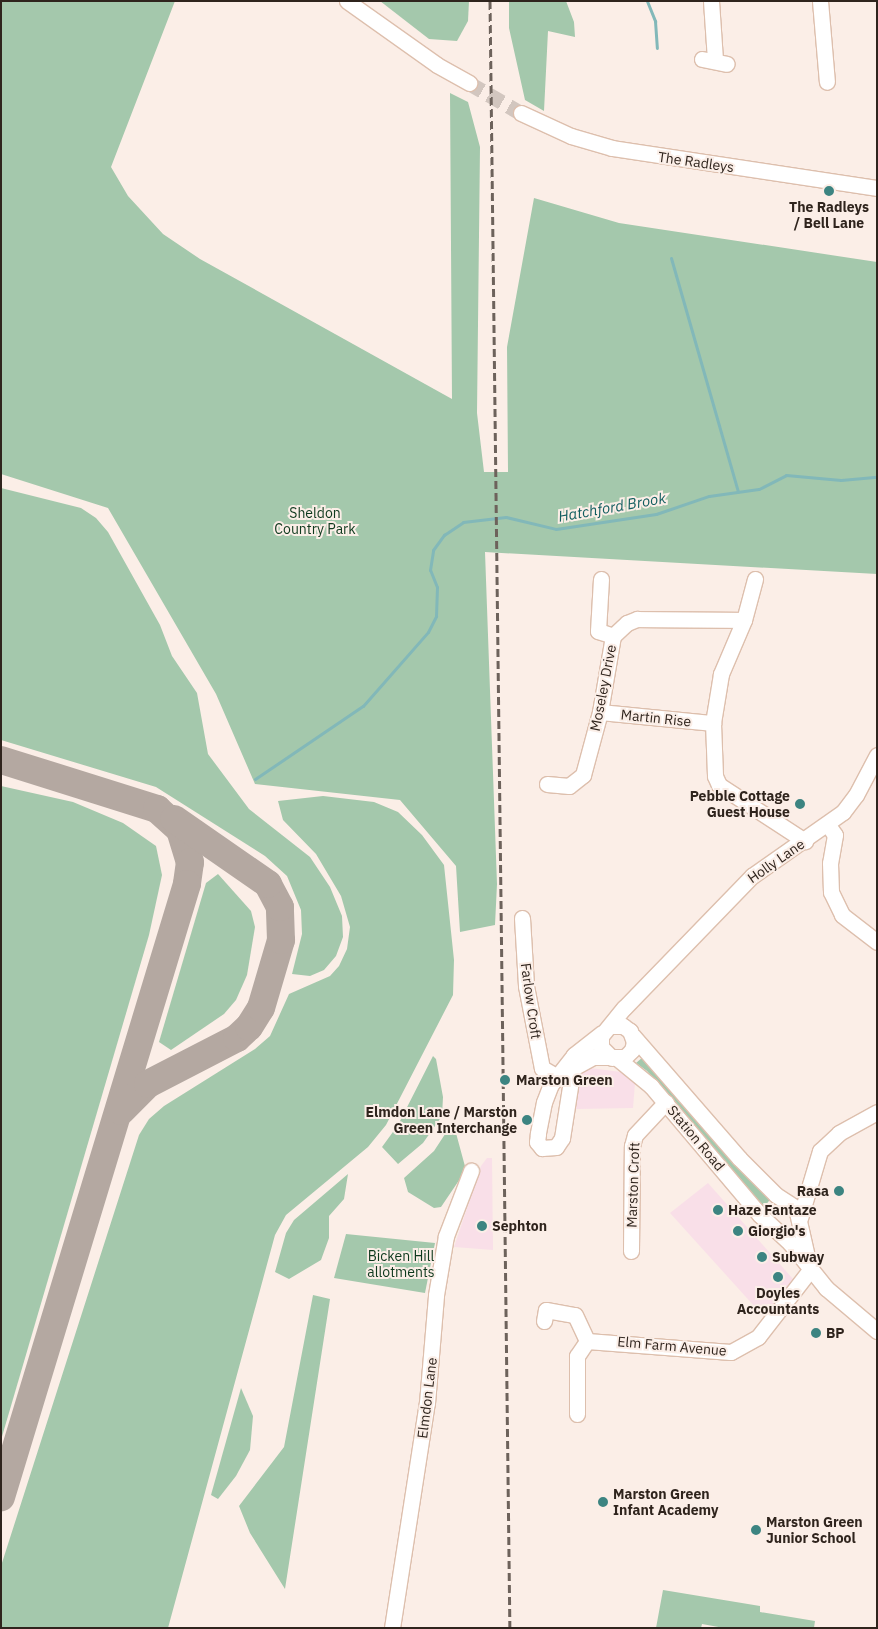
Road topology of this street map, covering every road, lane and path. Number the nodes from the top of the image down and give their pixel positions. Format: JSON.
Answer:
{"nodes":[{"id":1,"x":347,"y":1,"type":"edge"},
{"id":2,"x":712,"y":1,"type":"edge"},
{"id":3,"x":820,"y":1,"type":"edge"},
{"id":4,"x":715,"y":61,"type":"dead end"},
{"id":5,"x":827,"y":82,"type":"dead end"},
{"id":6,"x":470,"y":83,"type":"tunnel mouth"},
{"id":7,"x":521,"y":113,"type":"tunnel mouth"},
{"id":8,"x":877,"y":188,"type":"edge"},
{"id":9,"x":602,"y":579,"type":"dead end"},
{"id":10,"x":755,"y":579,"type":"dead end"},
{"id":11,"x":744,"y":620,"type":"junction"},
{"id":12,"x":613,"y":636,"type":"junction"},
{"id":13,"x":600,"y":712,"type":"junction"},
{"id":14,"x":713,"y":723,"type":"junction"},
{"id":15,"x":877,"y":755,"type":"edge"},
{"id":16,"x":547,"y":784,"type":"dead end"},
{"id":17,"x":828,"y":825,"type":"junction"},
{"id":18,"x":805,"y":841,"type":"junction"},
{"id":19,"x":522,"y":918,"type":"dead end"},
{"id":20,"x":877,"y":942,"type":"edge"},
{"id":21,"x":647,"y":986,"type":"junction"},
{"id":22,"x":606,"y":1029,"type":"junction"},
{"id":23,"x":632,"y":1033,"type":"junction"},
{"id":24,"x":615,"y":1058,"type":"junction"},
{"id":25,"x":556,"y":1076,"type":"junction"},
{"id":26,"x":666,"y":1102,"type":"junction"},
{"id":27,"x":877,"y":1112,"type":"edge"},
{"id":28,"x":471,"y":1171,"type":"dead end"},
{"id":29,"x":811,"y":1174,"type":"junction"},
{"id":30,"x":783,"y":1199,"type":"junction"},
{"id":31,"x":799,"y":1221,"type":"junction"},
{"id":32,"x":772,"y":1228,"type":"junction"},
{"id":33,"x":632,"y":1251,"type":"dead end"},
{"id":34,"x":810,"y":1270,"type":"junction"},
{"id":35,"x":544,"y":1321,"type":"dead end"},
{"id":36,"x":877,"y":1332,"type":"edge"},
{"id":37,"x":586,"y":1341,"type":"junction"},
{"id":38,"x":577,"y":1414,"type":"dead end"},
{"id":39,"x":392,"y":1628,"type":"edge"}],
"edges":[{"from":1,"to":6,"type":"street"},
{"from":2,"to":4,"type":"street"},
{"from":3,"to":5,"type":"street"},
{"from":7,"to":8,"type":"street","name":"The Radleys"},
{"from":9,"to":12,"type":"street"},
{"from":10,"to":11,"type":"street"},
{"from":11,"to":12,"type":"street","name":"Moseley Drive"},
{"from":11,"to":14,"type":"street"},
{"from":12,"to":13,"type":"street","name":"Moseley Drive"},
{"from":13,"to":14,"type":"street","name":"Martin Rise"},
{"from":13,"to":16,"type":"street","name":"Moseley Drive"},
{"from":14,"to":18,"type":"street"},
{"from":15,"to":17,"type":"street","name":"Holly Lane"},
{"from":17,"to":18,"type":"street","name":"Holly Lane"},
{"from":17,"to":20,"type":"street"},
{"from":18,"to":21,"type":"street","name":"Holly Lane"},
{"from":19,"to":25,"type":"street","name":"Farlow Croft"},
{"from":21,"to":22,"type":"street","name":"Holly Lane"},
{"from":21,"to":23,"type":"street","name":"Holly Lane"},
{"from":22,"to":23,"type":"street"},
{"from":22,"to":24,"type":"street"},
{"from":22,"to":25,"type":"street","name":"Holly Lane"},
{"from":23,"to":24,"type":"street","name":"Holly Lane"},
{"from":23,"to":30,"type":"street","name":"Station Road"},
{"from":24,"to":25,"type":"street","name":"Holly Lane"},
{"from":24,"to":26,"type":"street","name":"Station Road"},
{"from":26,"to":32,"type":"street","name":"Station Road"},
{"from":26,"to":33,"type":"street","name":"Marston Croft"},
{"from":27,"to":29,"type":"street"},
{"from":28,"to":39,"type":"street","name":"Elmdon Lane"},
{"from":29,"to":30,"type":"street"},
{"from":29,"to":31,"type":"street"},
{"from":30,"to":31,"type":"street","name":"Station Road"},
{"from":30,"to":32,"type":"street"},
{"from":31,"to":32,"type":"street"},
{"from":31,"to":34,"type":"street","name":"Station Road"},
{"from":32,"to":34,"type":"street","name":"Station Road"},
{"from":34,"to":36,"type":"street","name":"Station Road"},
{"from":34,"to":37,"type":"street","name":"Elm Farm Avenue"},
{"from":35,"to":37,"type":"street"},
{"from":37,"to":38,"type":"street"}]}
